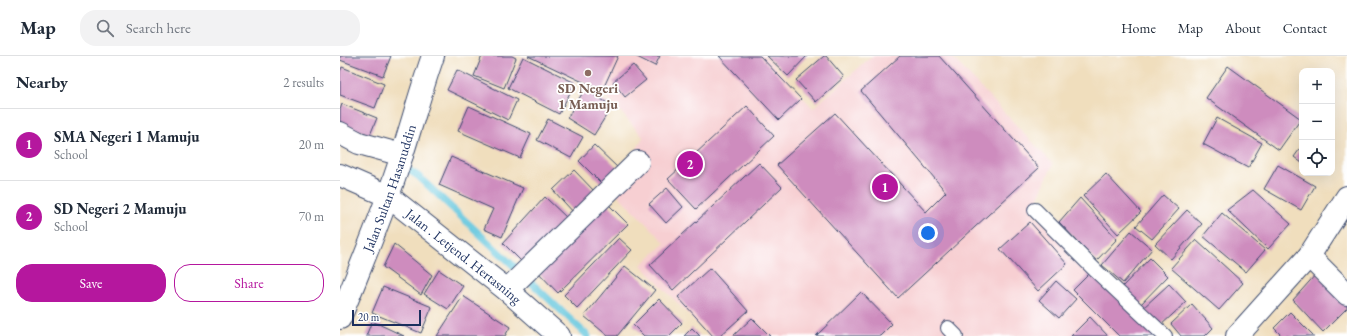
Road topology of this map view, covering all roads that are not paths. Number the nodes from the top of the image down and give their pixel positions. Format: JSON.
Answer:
{"nodes":[{"id":1,"x":433,"y":56,"type":"edge"},
{"id":2,"x":340,"y":133,"type":"edge"},
{"id":3,"x":402,"y":157,"type":"junction"},
{"id":4,"x":638,"y":162,"type":"dead end"},
{"id":5,"x":340,"y":175,"type":"edge"},
{"id":6,"x":390,"y":190,"type":"junction"},
{"id":7,"x":1347,"y":197,"type":"edge"},
{"id":8,"x":1035,"y":210,"type":"dead end"},
{"id":9,"x":1309,"y":256,"type":"junction"},
{"id":10,"x":507,"y":290,"type":"junction"},
{"id":11,"x":1347,"y":294,"type":"edge"},
{"id":12,"x":340,"y":318,"type":"edge"},
{"id":13,"x":559,"y":336,"type":"edge"},
{"id":14,"x":1165,"y":336,"type":"edge"},
{"id":15,"x":1236,"y":336,"type":"edge"}],
"edges":[{"from":1,"to":3,"type":"street","name":"Jalan Sultan Hasanuddin"},
{"from":2,"to":3,"type":"street"},
{"from":3,"to":6,"type":"street","name":"Jalan Sultan Hasanuddin"},
{"from":4,"to":10,"type":"street"},
{"from":5,"to":6,"type":"street","name":"Jalan . Letjend. Hertasning"},
{"from":6,"to":10,"type":"street","name":"Jalan . Letjend. Hertasning"},
{"from":6,"to":12,"type":"street","name":"Jalan Sultan Hasanuddin"},
{"from":7,"to":9,"type":"street"},
{"from":8,"to":14,"type":"lane"},
{"from":9,"to":11,"type":"street"},
{"from":9,"to":15,"type":"street"},
{"from":10,"to":13,"type":"street","name":"Jalan . Letjend. Hertasning"}]}
